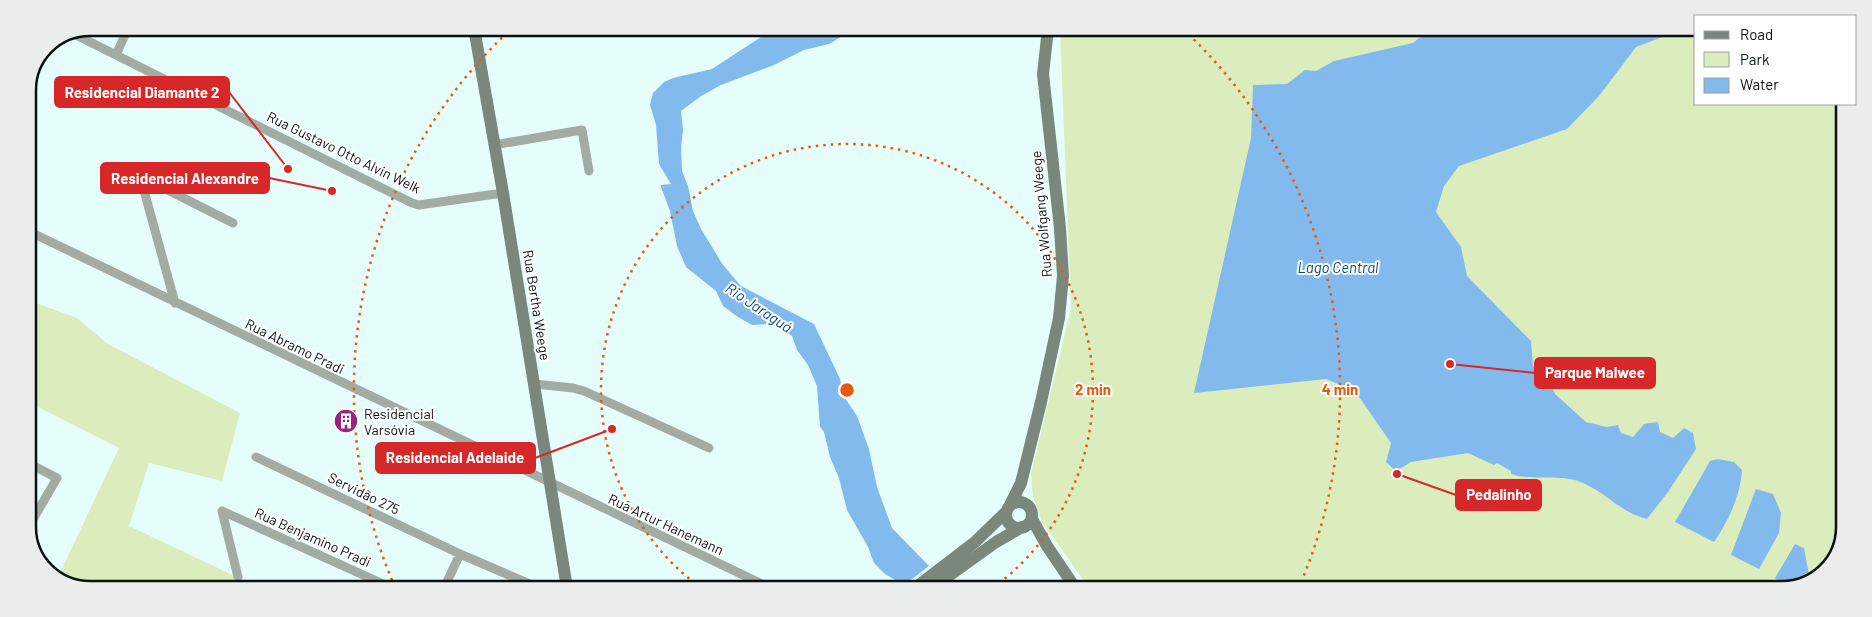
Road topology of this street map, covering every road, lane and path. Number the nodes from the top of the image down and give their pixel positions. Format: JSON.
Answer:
{"nodes":[{"id":1,"x":124,"y":36,"type":"edge"},
{"id":2,"x":475,"y":36,"type":"edge"},
{"id":3,"x":1047,"y":36,"type":"edge"},
{"id":4,"x":80,"y":37,"type":"edge"},
{"id":5,"x":116,"y":55,"type":"junction"},
{"id":6,"x":494,"y":145,"type":"junction"},
{"id":7,"x":590,"y":171,"type":"dead end"},
{"id":8,"x":503,"y":193,"type":"junction"},
{"id":9,"x":233,"y":222,"type":"dead end"},
{"id":10,"x":36,"y":235,"type":"edge"},
{"id":11,"x":175,"y":303,"type":"junction"},
{"id":12,"x":535,"y":384,"type":"junction"},
{"id":13,"x":709,"y":448,"type":"dead end"},
{"id":14,"x":256,"y":457,"type":"dead end"},
{"id":15,"x":36,"y":467,"type":"edge"},
{"id":16,"x":1021,"y":483,"type":"junction"},
{"id":17,"x":551,"y":485,"type":"junction"},
{"id":18,"x":1008,"y":508,"type":"junction"},
{"id":19,"x":36,"y":514,"type":"edge"},
{"id":20,"x":1028,"y":521,"type":"junction"},
{"id":21,"x":460,"y":554,"type":"junction"},
{"id":22,"x":956,"y":564,"type":"junction"},
{"id":23,"x":238,"y":577,"type":"dead end"},
{"id":24,"x":377,"y":581,"type":"edge"},
{"id":25,"x":447,"y":581,"type":"edge"},
{"id":26,"x":523,"y":581,"type":"edge"},
{"id":27,"x":566,"y":581,"type":"edge"},
{"id":28,"x":755,"y":581,"type":"edge"},
{"id":29,"x":927,"y":581,"type":"edge"},
{"id":30,"x":939,"y":581,"type":"edge"},
{"id":31,"x":1071,"y":581,"type":"edge"}],
"edges":[{"from":1,"to":5,"type":"street"},
{"from":2,"to":6,"type":"main road","name":"Rua Bertha Weege"},
{"from":3,"to":16,"type":"main road","name":"Rua Wolfgang Weege"},
{"from":4,"to":5,"type":"street","name":"Rua Gustavo Otto Alvin Welk"},
{"from":5,"to":8,"type":"street","name":"Rua Gustavo Otto Alvin Welk"},
{"from":6,"to":7,"type":"street"},
{"from":6,"to":8,"type":"main road","name":"Rua Bertha Weege"},
{"from":8,"to":12,"type":"main road","name":"Rua Bertha Weege"},
{"from":9,"to":11,"type":"street"},
{"from":10,"to":11,"type":"street","name":"Rua Abramo Pradi"},
{"from":11,"to":17,"type":"street","name":"Rua Abramo Pradi"},
{"from":12,"to":13,"type":"street"},
{"from":12,"to":17,"type":"main road","name":"Rua Bertha Weege"},
{"from":14,"to":21,"type":"street","name":"Servidão 275"},
{"from":15,"to":19,"type":"street"},
{"from":16,"to":18,"type":"main road","name":"Rua Wolfgang Weege"},
{"from":16,"to":20,"type":"main road"},
{"from":17,"to":27,"type":"main road","name":"Rua Bertha Weege"},
{"from":17,"to":28,"type":"street","name":"Rua Artur Hanemann"},
{"from":18,"to":20,"type":"main road"},
{"from":18,"to":20,"type":"main road"},
{"from":18,"to":22,"type":"main road"},
{"from":20,"to":22,"type":"main road"},
{"from":20,"to":31,"type":"main road"},
{"from":21,"to":25,"type":"street"},
{"from":21,"to":26,"type":"street"},
{"from":22,"to":29,"type":"main road"},
{"from":22,"to":30,"type":"main road"},
{"from":23,"to":24,"type":"street","name":"Rua Benjamino Pradi"}]}
